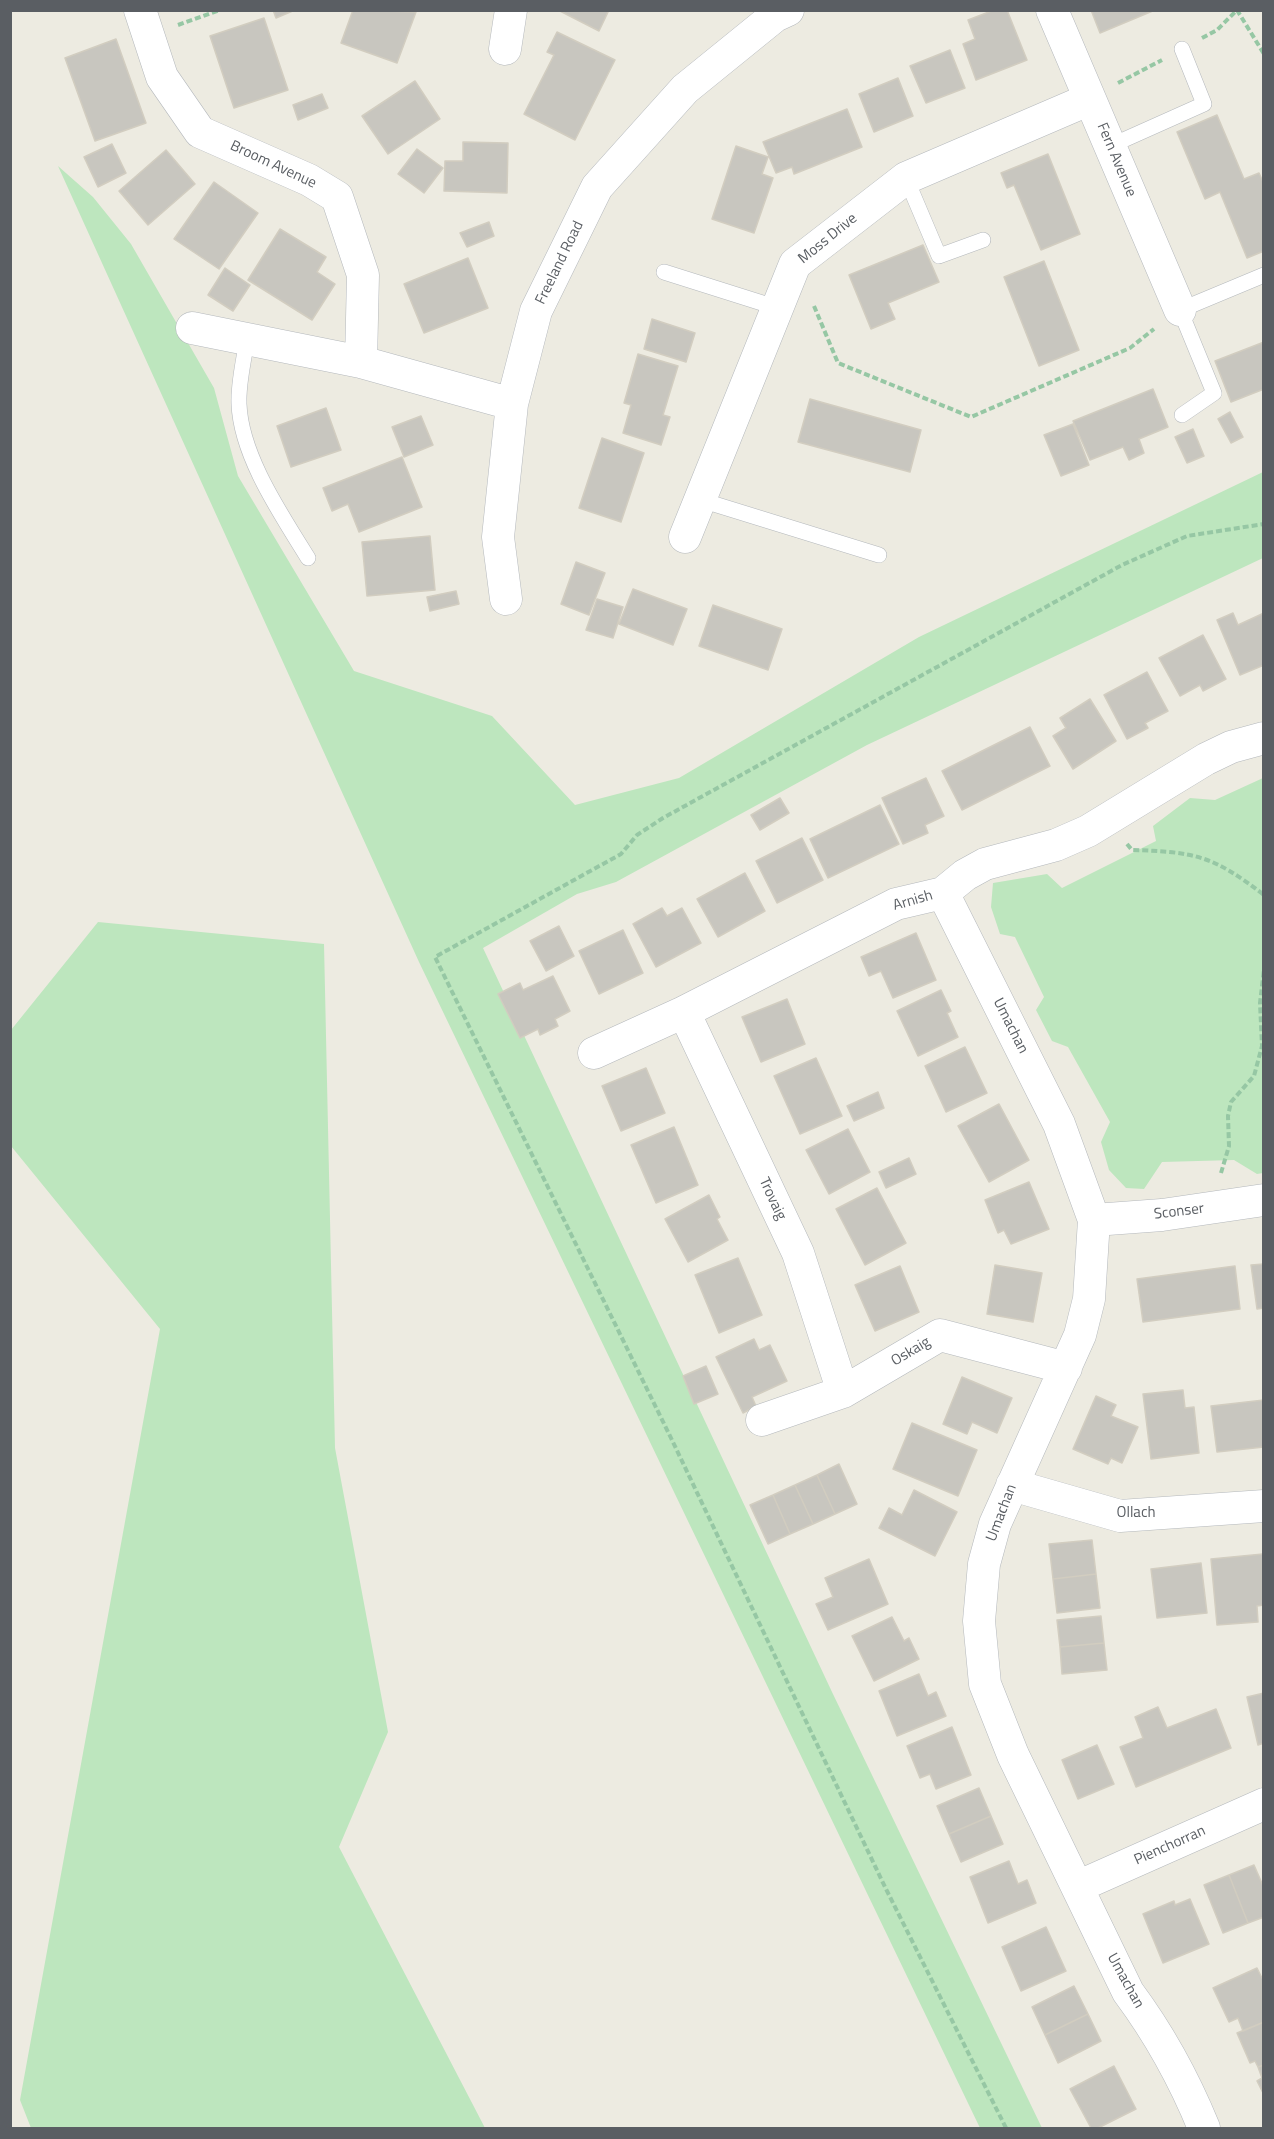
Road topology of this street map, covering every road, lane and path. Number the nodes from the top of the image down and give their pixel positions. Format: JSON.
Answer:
{"nodes":[{"id":1,"x":220,"y":10,"type":"edge"},
{"id":2,"x":511,"y":10,"type":"edge"},
{"id":3,"x":1052,"y":10,"type":"edge"},
{"id":4,"x":1237,"y":10,"type":"edge"},
{"id":5,"x":778,"y":12,"type":"edge"},
{"id":6,"x":144,"y":23,"type":"edge"},
{"id":7,"x":505,"y":49,"type":"dead end"},
{"id":8,"x":1182,"y":49,"type":"dead end"},
{"id":9,"x":1263,"y":54,"type":"edge"},
{"id":10,"x":1090,"y":99,"type":"junction"},
{"id":11,"x":1110,"y":146,"type":"junction"},
{"id":12,"x":906,"y":178,"type":"junction"},
{"id":13,"x":983,"y":240,"type":"dead end"},
{"id":14,"x":795,"y":264,"type":"junction"},
{"id":15,"x":664,"y":272,"type":"dead end"},
{"id":16,"x":1263,"y":275,"type":"edge"},
{"id":17,"x":778,"y":308,"type":"junction"},
{"id":18,"x":1180,"y":310,"type":"junction"},
{"id":19,"x":192,"y":328,"type":"dead end"},
{"id":20,"x":247,"y":339,"type":"junction"},
{"id":21,"x":361,"y":362,"type":"junction"},
{"id":22,"x":512,"y":404,"type":"junction"},
{"id":23,"x":1182,"y":415,"type":"dead end"},
{"id":24,"x":701,"y":500,"type":"junction"},
{"id":25,"x":685,"y":537,"type":"dead end"},
{"id":26,"x":879,"y":555,"type":"dead end"},
{"id":27,"x":308,"y":558,"type":"dead end"},
{"id":28,"x":506,"y":599,"type":"dead end"},
{"id":29,"x":1263,"y":738,"type":"edge"},
{"id":30,"x":1108,"y":820,"type":"junction"},
{"id":31,"x":943,"y":893,"type":"junction"},
{"id":32,"x":1263,"y":895,"type":"edge"},
{"id":33,"x":1263,"y":969,"type":"edge"},
{"id":34,"x":684,"y":1012,"type":"junction"},
{"id":35,"x":594,"y":1053,"type":"dead end"},
{"id":36,"x":1263,"y":1200,"type":"edge"},
{"id":37,"x":1213,"y":1208,"type":"junction"},
{"id":38,"x":1094,"y":1220,"type":"junction"},
{"id":39,"x":1066,"y":1368,"type":"junction"},
{"id":40,"x":843,"y":1392,"type":"junction"},
{"id":41,"x":762,"y":1420,"type":"dead end"},
{"id":42,"x":1011,"y":1485,"type":"junction"},
{"id":43,"x":1263,"y":1506,"type":"edge"},
{"id":44,"x":1263,"y":1804,"type":"edge"},
{"id":45,"x":1077,"y":1887,"type":"junction"},
{"id":46,"x":1204,"y":2128,"type":"edge"}],
"edges":[{"from":1,"to":6,"type":"path"},
{"from":2,"to":7,"type":"street"},
{"from":3,"to":10,"type":"street","name":"Fern Avenue"},
{"from":4,"to":9,"type":"path"},
{"from":5,"to":22,"type":"street","name":"Freeland Road"},
{"from":6,"to":21,"type":"street","name":"Broom Avenue"},
{"from":8,"to":11,"type":"lane"},
{"from":10,"to":11,"type":"street","name":"Fern Avenue"},
{"from":10,"to":12,"type":"street","name":"Moss Drive"},
{"from":11,"to":18,"type":"street","name":"Fern Avenue"},
{"from":12,"to":13,"type":"lane"},
{"from":12,"to":14,"type":"street","name":"Moss Drive"},
{"from":14,"to":17,"type":"street","name":"Moss Drive"},
{"from":14,"to":18,"type":"path"},
{"from":15,"to":17,"type":"lane"},
{"from":16,"to":18,"type":"lane"},
{"from":17,"to":24,"type":"street","name":"Moss Drive"},
{"from":18,"to":23,"type":"lane"},
{"from":19,"to":20,"type":"street"},
{"from":20,"to":21,"type":"street"},
{"from":20,"to":27,"type":"lane"},
{"from":21,"to":22,"type":"street"},
{"from":22,"to":28,"type":"street","name":"Freeland Road"},
{"from":24,"to":25,"type":"street","name":"Moss Drive"},
{"from":24,"to":26,"type":"lane"},
{"from":29,"to":30,"type":"street","name":"Arnish"},
{"from":30,"to":31,"type":"street","name":"Arnish"},
{"from":30,"to":32,"type":"path"},
{"from":31,"to":34,"type":"street","name":"Arnish"},
{"from":31,"to":38,"type":"street","name":"Umachan"},
{"from":33,"to":37,"type":"path"},
{"from":34,"to":35,"type":"street","name":"Arnish"},
{"from":34,"to":40,"type":"street","name":"Trovaig"},
{"from":36,"to":37,"type":"street","name":"Sconser"},
{"from":37,"to":38,"type":"street","name":"Sconser"},
{"from":38,"to":39,"type":"street","name":"Umachan"},
{"from":39,"to":40,"type":"street","name":"Oskaig"},
{"from":39,"to":42,"type":"street","name":"Umachan"},
{"from":40,"to":41,"type":"street","name":"Oskaig"},
{"from":42,"to":43,"type":"street","name":"Ollach"},
{"from":42,"to":45,"type":"street","name":"Umachan"},
{"from":44,"to":45,"type":"street","name":"Pienchorran"},
{"from":45,"to":46,"type":"street","name":"Umachan"}]}
